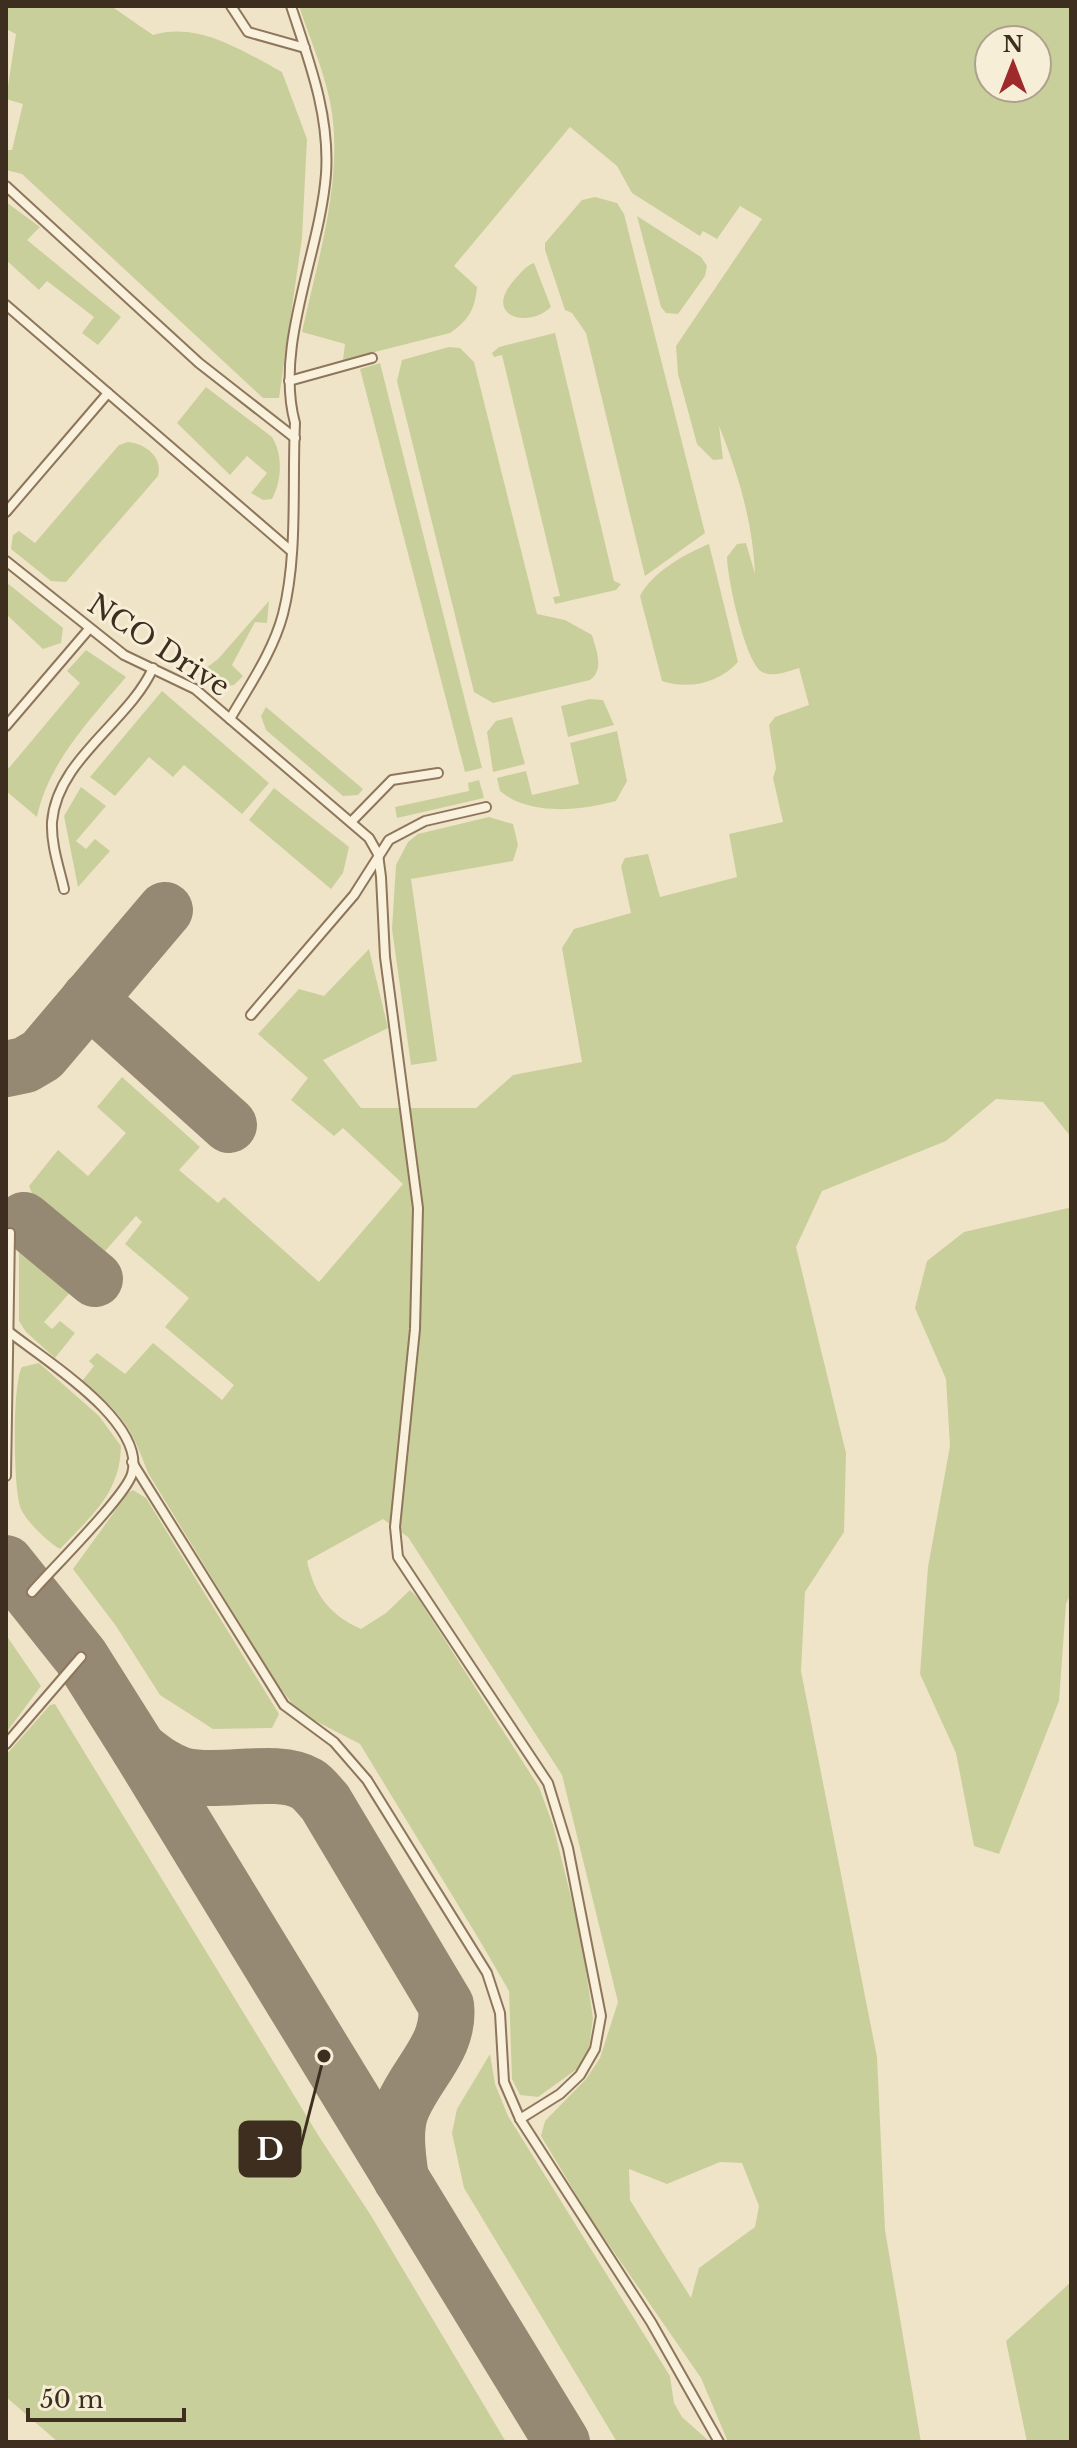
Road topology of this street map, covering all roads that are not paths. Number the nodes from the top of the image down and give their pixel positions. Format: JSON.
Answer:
{"nodes":[{"id":1,"x":231,"y":6,"type":"edge"},
{"id":2,"x":291,"y":6,"type":"edge"},
{"id":3,"x":305,"y":48,"type":"junction"},
{"id":4,"x":6,"y":186,"type":"edge"},
{"id":5,"x":6,"y":305,"type":"edge"},
{"id":6,"x":372,"y":358,"type":"dead end"},
{"id":7,"x":289,"y":381,"type":"junction"},
{"id":8,"x":108,"y":393,"type":"junction"},
{"id":9,"x":295,"y":438,"type":"junction"},
{"id":10,"x":6,"y":512,"type":"edge"},
{"id":11,"x":290,"y":550,"type":"junction"},
{"id":12,"x":6,"y":561,"type":"edge"},
{"id":13,"x":89,"y":629,"type":"junction"},
{"id":14,"x":153,"y":668,"type":"junction"},
{"id":15,"x":230,"y":719,"type":"junction"},
{"id":16,"x":6,"y":726,"type":"edge"},
{"id":17,"x":438,"y":773,"type":"dead end"},
{"id":18,"x":486,"y":807,"type":"dead end"},
{"id":19,"x":351,"y":822,"type":"junction"},
{"id":20,"x":378,"y":854,"type":"junction"},
{"id":21,"x":64,"y":889,"type":"dead end"},
{"id":22,"x":251,"y":1015,"type":"dead end"},
{"id":23,"x":10,"y":1233,"type":"dead end"},
{"id":24,"x":8,"y":1331,"type":"junction"},
{"id":25,"x":132,"y":1462,"type":"junction"},
{"id":26,"x":6,"y":1476,"type":"edge"},
{"id":27,"x":32,"y":1592,"type":"dead end"},
{"id":28,"x":81,"y":1657,"type":"dead end"},
{"id":29,"x":6,"y":1744,"type":"edge"},
{"id":30,"x":520,"y":2119,"type":"junction"},
{"id":31,"x":719,"y":2442,"type":"edge"}],
"edges":[{"from":1,"to":3,"type":"lane"},
{"from":2,"to":3,"type":"lane"},
{"from":3,"to":7,"type":"lane"},
{"from":4,"to":9,"type":"lane"},
{"from":5,"to":8,"type":"lane"},
{"from":6,"to":7,"type":"lane"},
{"from":7,"to":9,"type":"lane"},
{"from":8,"to":10,"type":"lane"},
{"from":8,"to":11,"type":"lane"},
{"from":9,"to":11,"type":"lane"},
{"from":11,"to":15,"type":"lane"},
{"from":12,"to":13,"type":"lane","name":"NCO Drive"},
{"from":13,"to":14,"type":"lane","name":"NCO Drive"},
{"from":13,"to":16,"type":"lane"},
{"from":14,"to":15,"type":"lane","name":"NCO Drive"},
{"from":14,"to":21,"type":"lane"},
{"from":15,"to":19,"type":"lane","name":"NCO Drive"},
{"from":17,"to":19,"type":"lane"},
{"from":18,"to":20,"type":"lane"},
{"from":19,"to":20,"type":"lane","name":"NCO Drive"},
{"from":20,"to":22,"type":"lane"},
{"from":20,"to":30,"type":"lane"},
{"from":23,"to":24,"type":"lane"},
{"from":24,"to":25,"type":"lane"},
{"from":24,"to":26,"type":"lane"},
{"from":25,"to":27,"type":"lane"},
{"from":25,"to":30,"type":"lane"},
{"from":28,"to":29,"type":"lane"},
{"from":30,"to":31,"type":"lane"}]}
